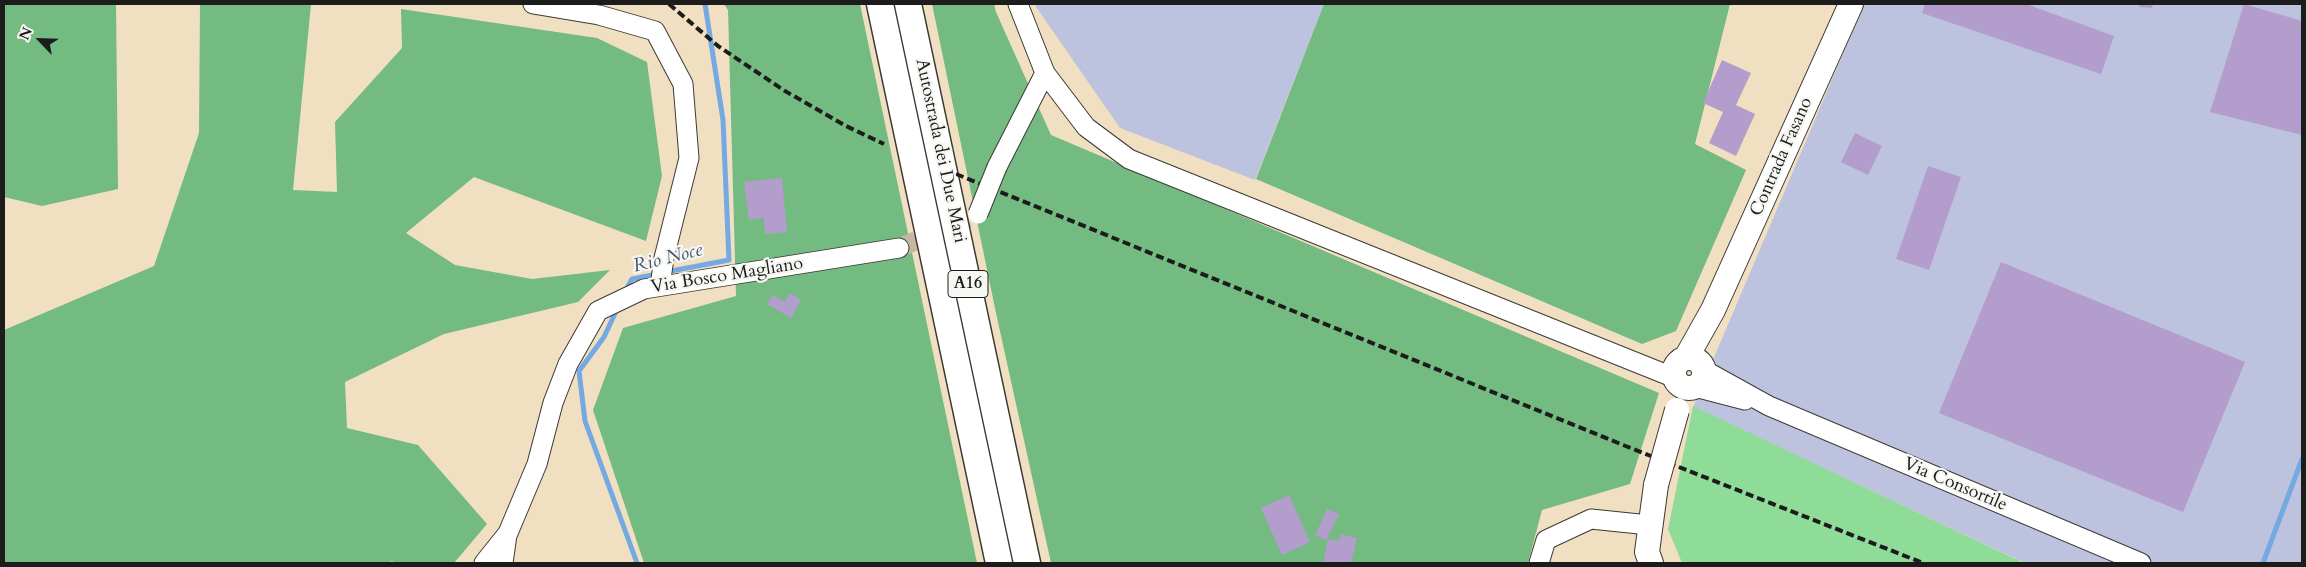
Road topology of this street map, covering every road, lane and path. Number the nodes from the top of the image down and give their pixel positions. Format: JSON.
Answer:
{"nodes":[{"id":1,"x":533,"y":4,"type":"edge"},
{"id":2,"x":880,"y":4,"type":"edge"},
{"id":3,"x":908,"y":4,"type":"edge"},
{"id":4,"x":1018,"y":4,"type":"edge"},
{"id":5,"x":1852,"y":4,"type":"edge"},
{"id":6,"x":1045,"y":73,"type":"junction"},
{"id":7,"x":978,"y":214,"type":"tunnel mouth"},
{"id":8,"x":899,"y":248,"type":"tunnel mouth"},
{"id":9,"x":660,"y":286,"type":"junction"},
{"id":10,"x":1688,"y":373,"type":"junction"},
{"id":11,"x":1649,"y":525,"type":"junction"},
{"id":12,"x":508,"y":533,"type":"junction"},
{"id":13,"x":484,"y":563,"type":"edge"},
{"id":14,"x":503,"y":563,"type":"edge"},
{"id":15,"x":999,"y":563,"type":"edge"},
{"id":16,"x":1027,"y":563,"type":"edge"},
{"id":17,"x":1539,"y":563,"type":"edge"},
{"id":18,"x":1651,"y":563,"type":"edge"},
{"id":19,"x":2141,"y":563,"type":"edge"}],
"edges":[{"from":1,"to":9,"type":"street"},
{"from":2,"to":15,"type":"highway","name":"Autostrada dei Due Mari","number":"A16"},
{"from":3,"to":16,"type":"highway","name":"Autostrada dei Due Mari","number":"A16"},
{"from":4,"to":6,"type":"street","name":"Via Consortile"},
{"from":5,"to":10,"type":"main road","name":"Contrada Fasano"},
{"from":6,"to":7,"type":"street","bridge":true},
{"from":6,"to":10,"type":"street","name":"Via Consortile"},
{"from":8,"to":9,"type":"street","name":"Via Bosco Magliano"},
{"from":9,"to":12,"type":"street","name":"Via Bosco Magliano"},
{"from":10,"to":11,"type":"main road","name":"Contrada Fasano","bridge":true},
{"from":10,"to":19,"type":"street","name":"Via Consortile"},
{"from":11,"to":17,"type":"street"},
{"from":11,"to":18,"type":"main road"},
{"from":12,"to":13,"type":"street","name":"Via Bosco Magliano"},
{"from":12,"to":14,"type":"street"}]}
